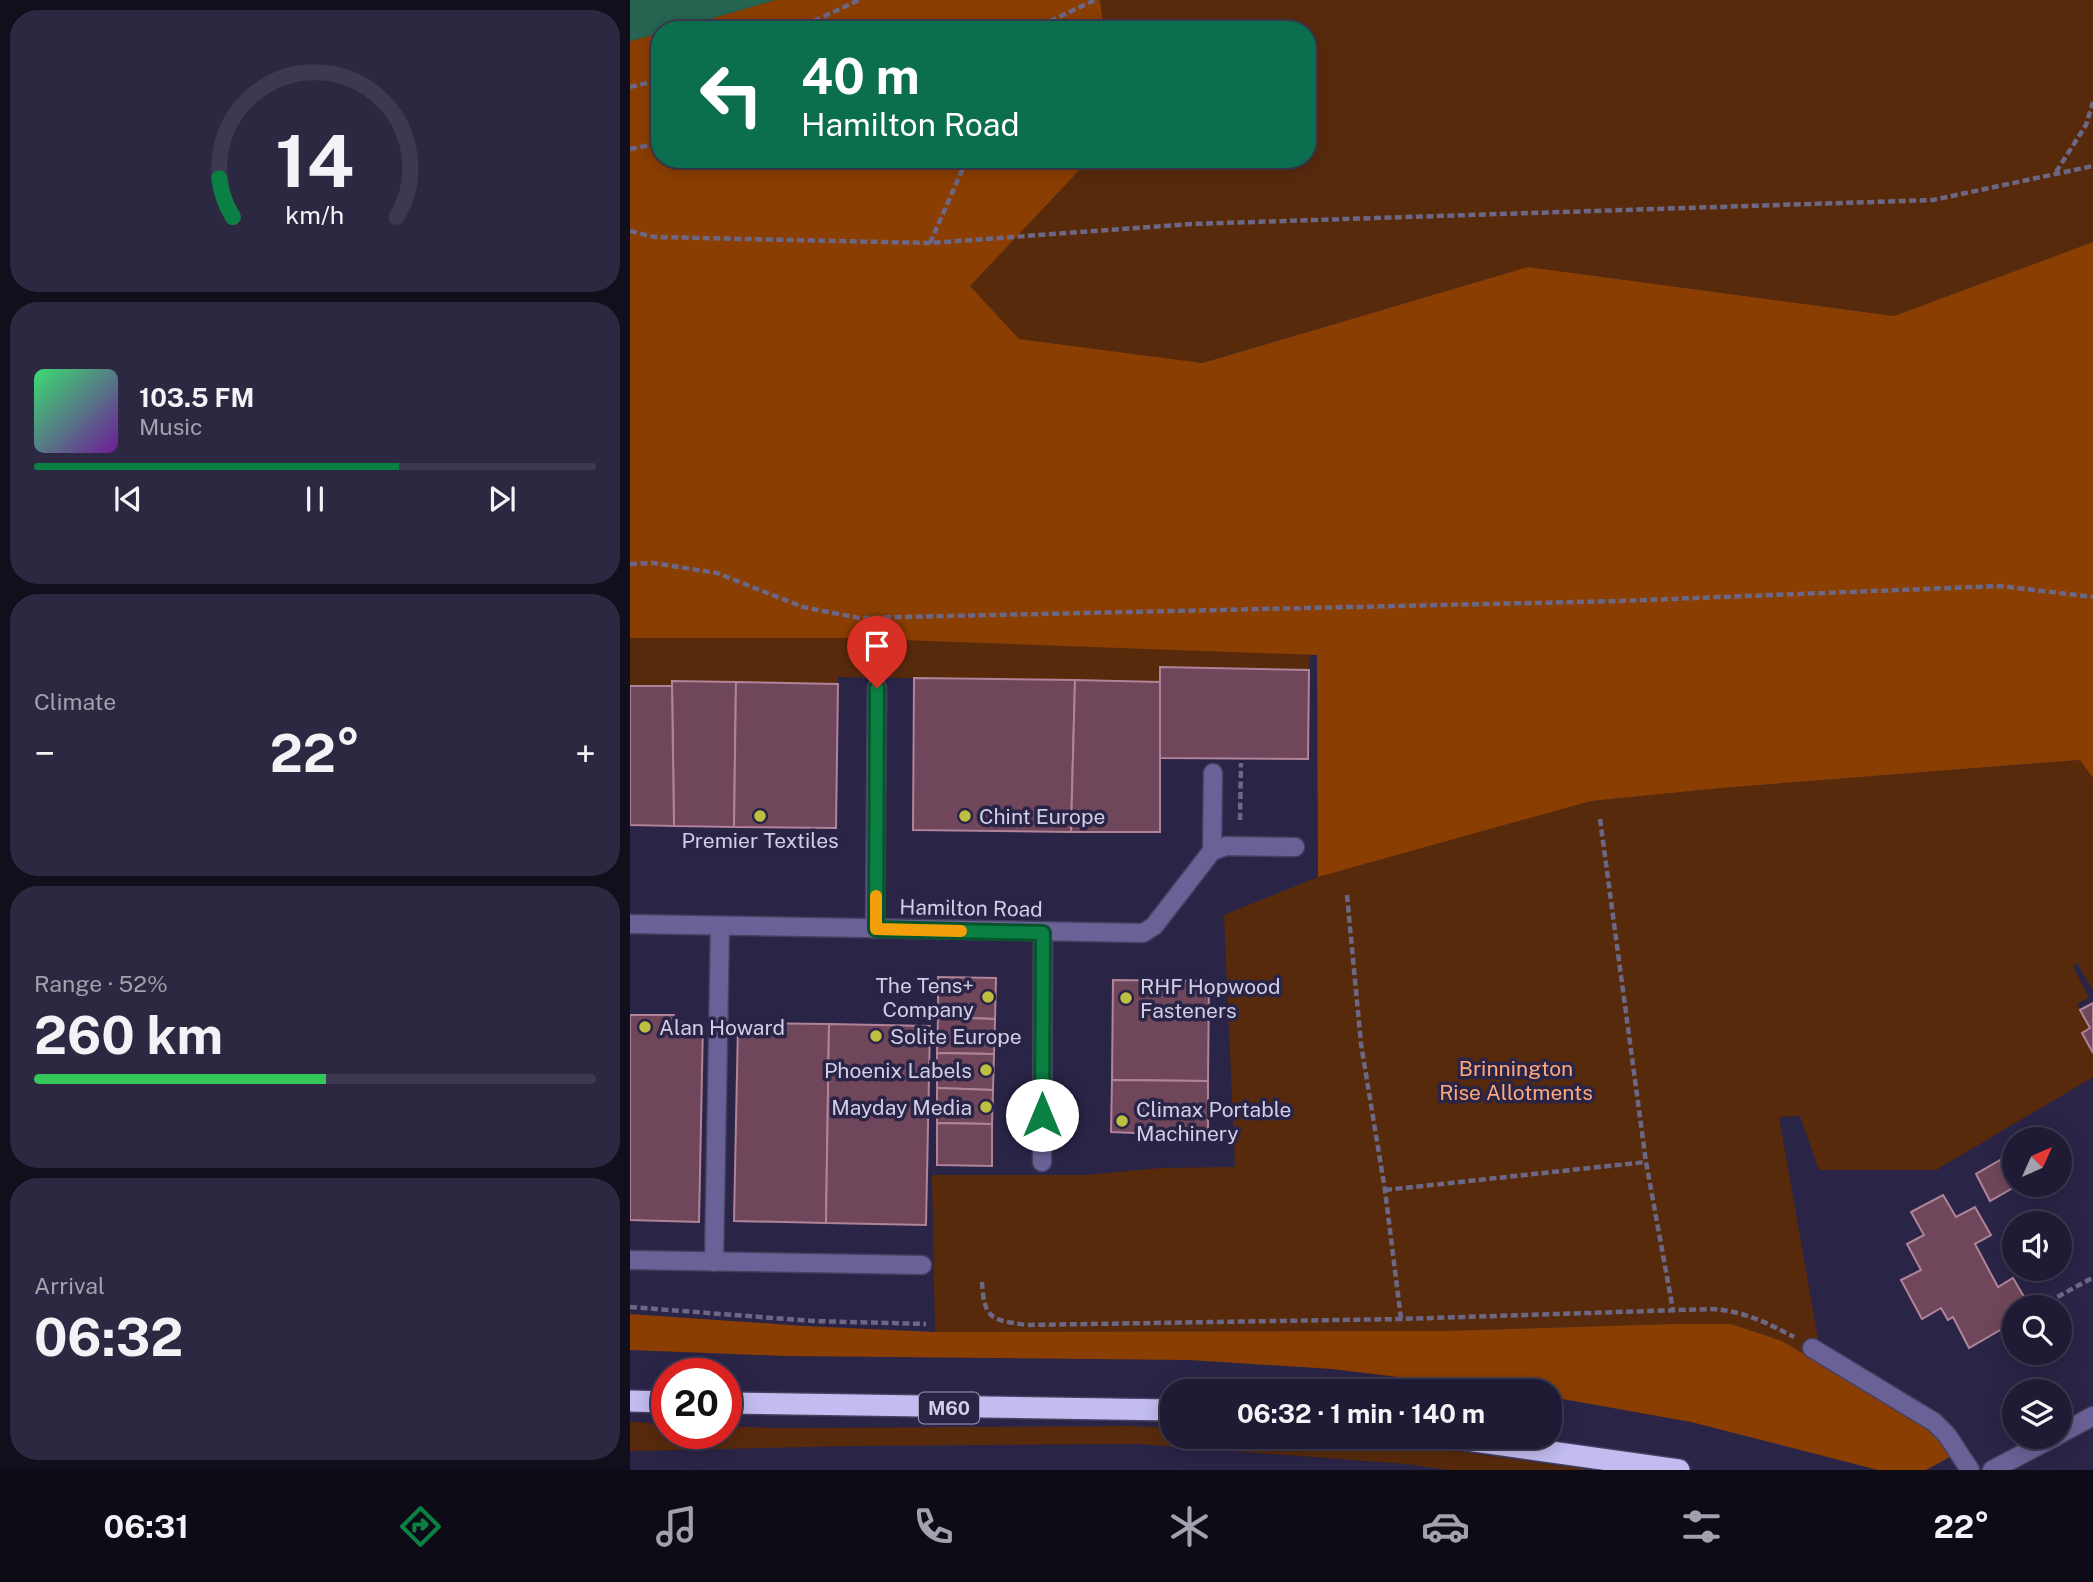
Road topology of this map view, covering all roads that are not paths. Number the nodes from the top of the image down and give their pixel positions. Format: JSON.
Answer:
{"nodes":[{"id":1,"x":877,"y":688,"type":"dead end"},
{"id":2,"x":1213,"y":773,"type":"dead end"},
{"id":3,"x":1295,"y":847,"type":"dead end"},
{"id":4,"x":1212,"y":851,"type":"junction"},
{"id":5,"x":630,"y":924,"type":"edge"},
{"id":6,"x":720,"y":926,"type":"junction"},
{"id":7,"x":876,"y":929,"type":"junction"},
{"id":8,"x":1043,"y":933,"type":"junction"},
{"id":9,"x":1042,"y":1162,"type":"dead end"},
{"id":10,"x":630,"y":1260,"type":"edge"},
{"id":11,"x":714,"y":1262,"type":"junction"},
{"id":12,"x":922,"y":1265,"type":"dead end"},
{"id":13,"x":1812,"y":1348,"type":"road end"},
{"id":14,"x":630,"y":1401,"type":"edge"},
{"id":15,"x":651,"y":1402,"type":"edge"},
{"id":16,"x":742,"y":1403,"type":"edge"},
{"id":17,"x":1160,"y":1410,"type":"edge"},
{"id":18,"x":2093,"y":1416,"type":"edge"},
{"id":19,"x":2072,"y":1427,"type":"edge"},
{"id":20,"x":1531,"y":1449,"type":"edge"},
{"id":21,"x":2032,"y":1449,"type":"edge"},
{"id":22,"x":1679,"y":1470,"type":"edge"},
{"id":23,"x":1970,"y":1470,"type":"edge"},
{"id":24,"x":1992,"y":1470,"type":"edge"}],
"edges":[{"from":1,"to":7,"type":"street"},
{"from":2,"to":4,"type":"street"},
{"from":3,"to":4,"type":"street"},
{"from":4,"to":8,"type":"street","name":"Hamilton Road"},
{"from":5,"to":6,"type":"street","name":"Hamilton Road"},
{"from":6,"to":7,"type":"street","name":"Hamilton Road"},
{"from":6,"to":11,"type":"street"},
{"from":7,"to":8,"type":"street","name":"Hamilton Road"},
{"from":8,"to":9,"type":"street"},
{"from":10,"to":11,"type":"street"},
{"from":11,"to":12,"type":"street"},
{"from":13,"to":23,"type":"street"},
{"from":14,"to":15,"type":"highway"},
{"from":16,"to":17,"type":"highway","number":"M60"},
{"from":18,"to":19,"type":"street"},
{"from":20,"to":22,"type":"highway"},
{"from":21,"to":24,"type":"street"}]}
